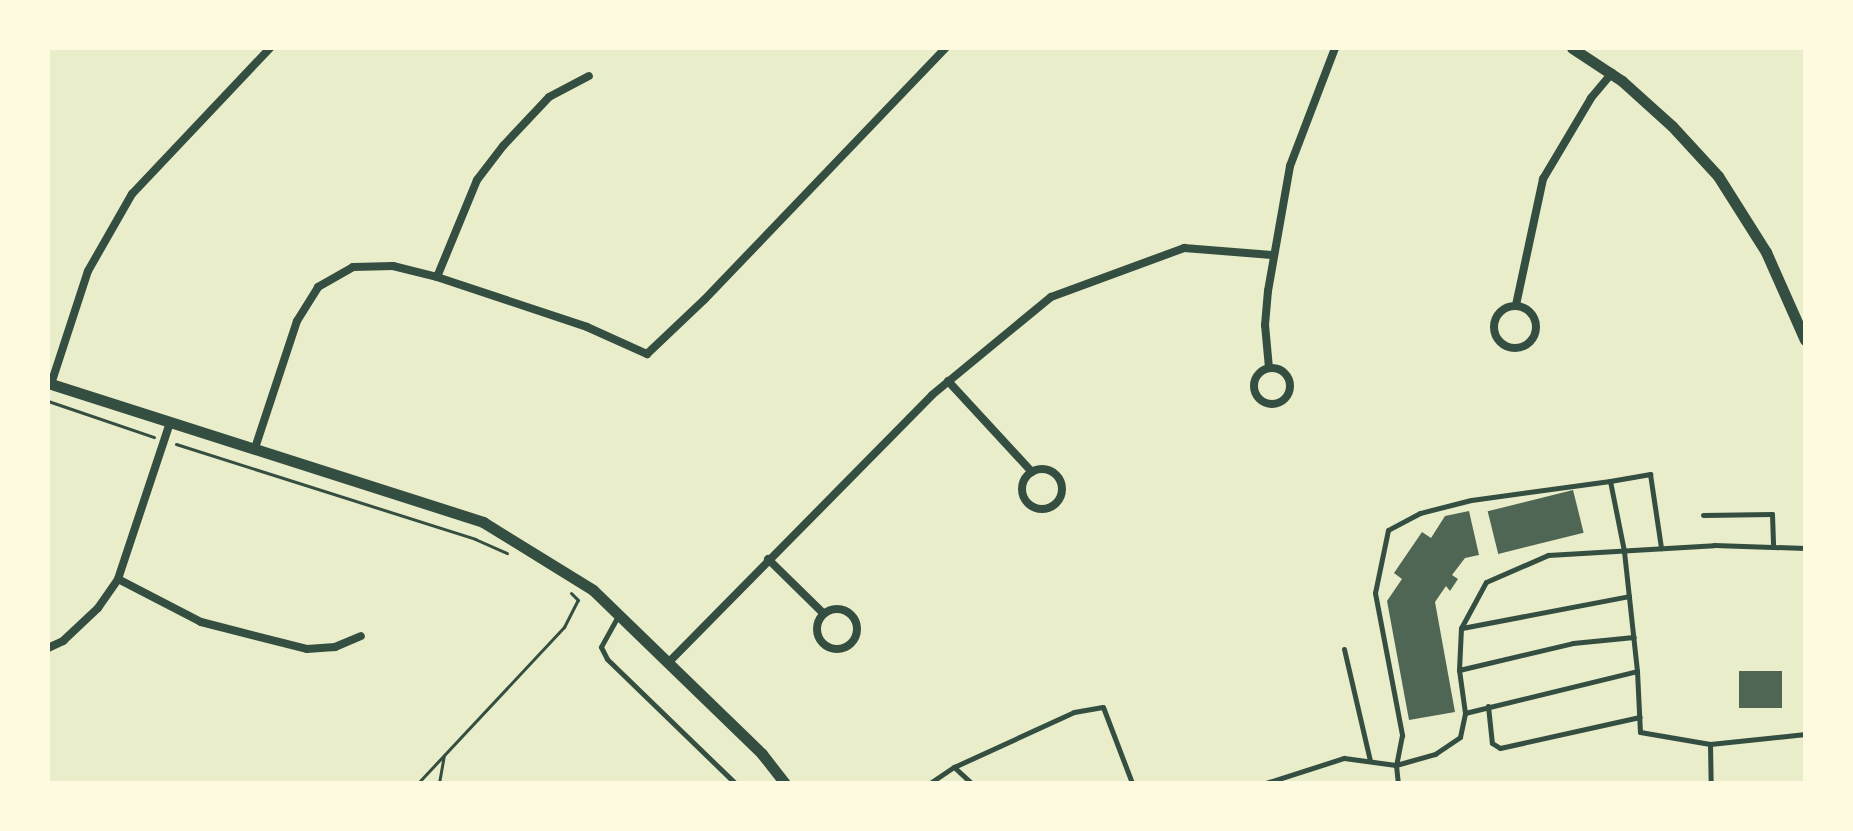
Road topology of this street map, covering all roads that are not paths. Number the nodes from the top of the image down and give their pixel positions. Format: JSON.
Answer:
{"nodes":[{"id":1,"x":270,"y":48,"type":"edge"},
{"id":2,"x":946,"y":48,"type":"edge"},
{"id":3,"x":1335,"y":48,"type":"edge"},
{"id":4,"x":1572,"y":48,"type":"edge"},
{"id":5,"x":1612,"y":73,"type":"junction"},
{"id":6,"x":589,"y":76,"type":"dead end"},
{"id":7,"x":1272,"y":255,"type":"junction"},
{"id":8,"x":437,"y":277,"type":"junction"},
{"id":9,"x":1516,"y":305,"type":"junction"},
{"id":10,"x":1805,"y":340,"type":"edge"},
{"id":11,"x":1269,"y":368,"type":"junction"},
{"id":12,"x":948,"y":381,"type":"junction"},
{"id":13,"x":50,"y":384,"type":"edge"},
{"id":14,"x":170,"y":423,"type":"junction"},
{"id":15,"x":255,"y":448,"type":"junction"},
{"id":16,"x":1032,"y":472,"type":"junction"},
{"id":17,"x":1610,"y":481,"type":"junction"},
{"id":18,"x":1703,"y":515,"type":"dead end"},
{"id":19,"x":1773,"y":547,"type":"junction"},
{"id":20,"x":1661,"y":548,"type":"junction"},
{"id":21,"x":1805,"y":548,"type":"edge"},
{"id":22,"x":1624,"y":551,"type":"junction"},
{"id":23,"x":768,"y":559,"type":"junction"},
{"id":24,"x":118,"y":579,"type":"junction"},
{"id":25,"x":1629,"y":595,"type":"junction"},
{"id":26,"x":824,"y":614,"type":"junction"},
{"id":27,"x":619,"y":615,"type":"junction"},
{"id":28,"x":1461,"y":628,"type":"junction"},
{"id":29,"x":361,"y":636,"type":"dead end"},
{"id":30,"x":1634,"y":637,"type":"junction"},
{"id":31,"x":48,"y":648,"type":"edge"},
{"id":32,"x":1344,"y":649,"type":"dead end"},
{"id":33,"x":668,"y":663,"type":"junction"},
{"id":34,"x":1459,"y":670,"type":"junction"},
{"id":35,"x":1637,"y":671,"type":"junction"},
{"id":36,"x":1488,"y":706,"type":"junction"},
{"id":37,"x":1465,"y":713,"type":"junction"},
{"id":38,"x":1640,"y":717,"type":"junction"},
{"id":39,"x":1805,"y":734,"type":"edge"},
{"id":40,"x":1710,"y":744,"type":"junction"},
{"id":41,"x":1370,"y":761,"type":"junction"},
{"id":42,"x":1396,"y":765,"type":"junction"},
{"id":43,"x":954,"y":767,"type":"junction"},
{"id":44,"x":735,"y":783,"type":"edge"},
{"id":45,"x":785,"y":783,"type":"edge"},
{"id":46,"x":930,"y":783,"type":"edge"},
{"id":47,"x":971,"y":783,"type":"edge"},
{"id":48,"x":1132,"y":783,"type":"edge"},
{"id":49,"x":1266,"y":783,"type":"edge"},
{"id":50,"x":1398,"y":783,"type":"edge"},
{"id":51,"x":1711,"y":783,"type":"edge"}],
"edges":[{"from":1,"to":13,"type":"street"},
{"from":2,"to":8,"type":"street"},
{"from":3,"to":7,"type":"street"},
{"from":4,"to":5,"type":"street"},
{"from":5,"to":9,"type":"street"},
{"from":5,"to":10,"type":"street"},
{"from":6,"to":8,"type":"street"},
{"from":7,"to":11,"type":"street"},
{"from":7,"to":12,"type":"street"},
{"from":8,"to":15,"type":"street"},
{"from":9,"to":9,"type":"street"},
{"from":11,"to":11,"type":"street"},
{"from":12,"to":16,"type":"street"},
{"from":12,"to":23,"type":"street"},
{"from":13,"to":14,"type":"street"},
{"from":14,"to":15,"type":"street"},
{"from":14,"to":24,"type":"street"},
{"from":15,"to":27,"type":"street"},
{"from":16,"to":16,"type":"street"},
{"from":17,"to":20,"type":"lane"},
{"from":17,"to":22,"type":"lane"},
{"from":17,"to":42,"type":"lane"},
{"from":18,"to":19,"type":"lane"},
{"from":19,"to":20,"type":"lane"},
{"from":19,"to":21,"type":"lane"},
{"from":20,"to":22,"type":"lane"},
{"from":22,"to":25,"type":"lane"},
{"from":22,"to":28,"type":"lane"},
{"from":23,"to":26,"type":"street"},
{"from":23,"to":33,"type":"street"},
{"from":24,"to":29,"type":"street"},
{"from":24,"to":31,"type":"street"},
{"from":25,"to":28,"type":"lane"},
{"from":25,"to":30,"type":"lane"},
{"from":26,"to":26,"type":"street"},
{"from":27,"to":33,"type":"street"},
{"from":27,"to":44,"type":"lane"},
{"from":28,"to":34,"type":"lane"},
{"from":30,"to":34,"type":"lane"},
{"from":30,"to":35,"type":"lane"},
{"from":32,"to":41,"type":"lane"},
{"from":33,"to":45,"type":"street"},
{"from":34,"to":37,"type":"lane"},
{"from":35,"to":36,"type":"lane"},
{"from":35,"to":38,"type":"lane"},
{"from":36,"to":37,"type":"lane"},
{"from":36,"to":38,"type":"lane"},
{"from":37,"to":42,"type":"lane"},
{"from":38,"to":40,"type":"lane"},
{"from":39,"to":40,"type":"lane"},
{"from":40,"to":51,"type":"lane"},
{"from":41,"to":42,"type":"lane"},
{"from":41,"to":49,"type":"lane"},
{"from":42,"to":50,"type":"lane"},
{"from":43,"to":46,"type":"lane"},
{"from":43,"to":47,"type":"lane"},
{"from":43,"to":48,"type":"lane"}]}
